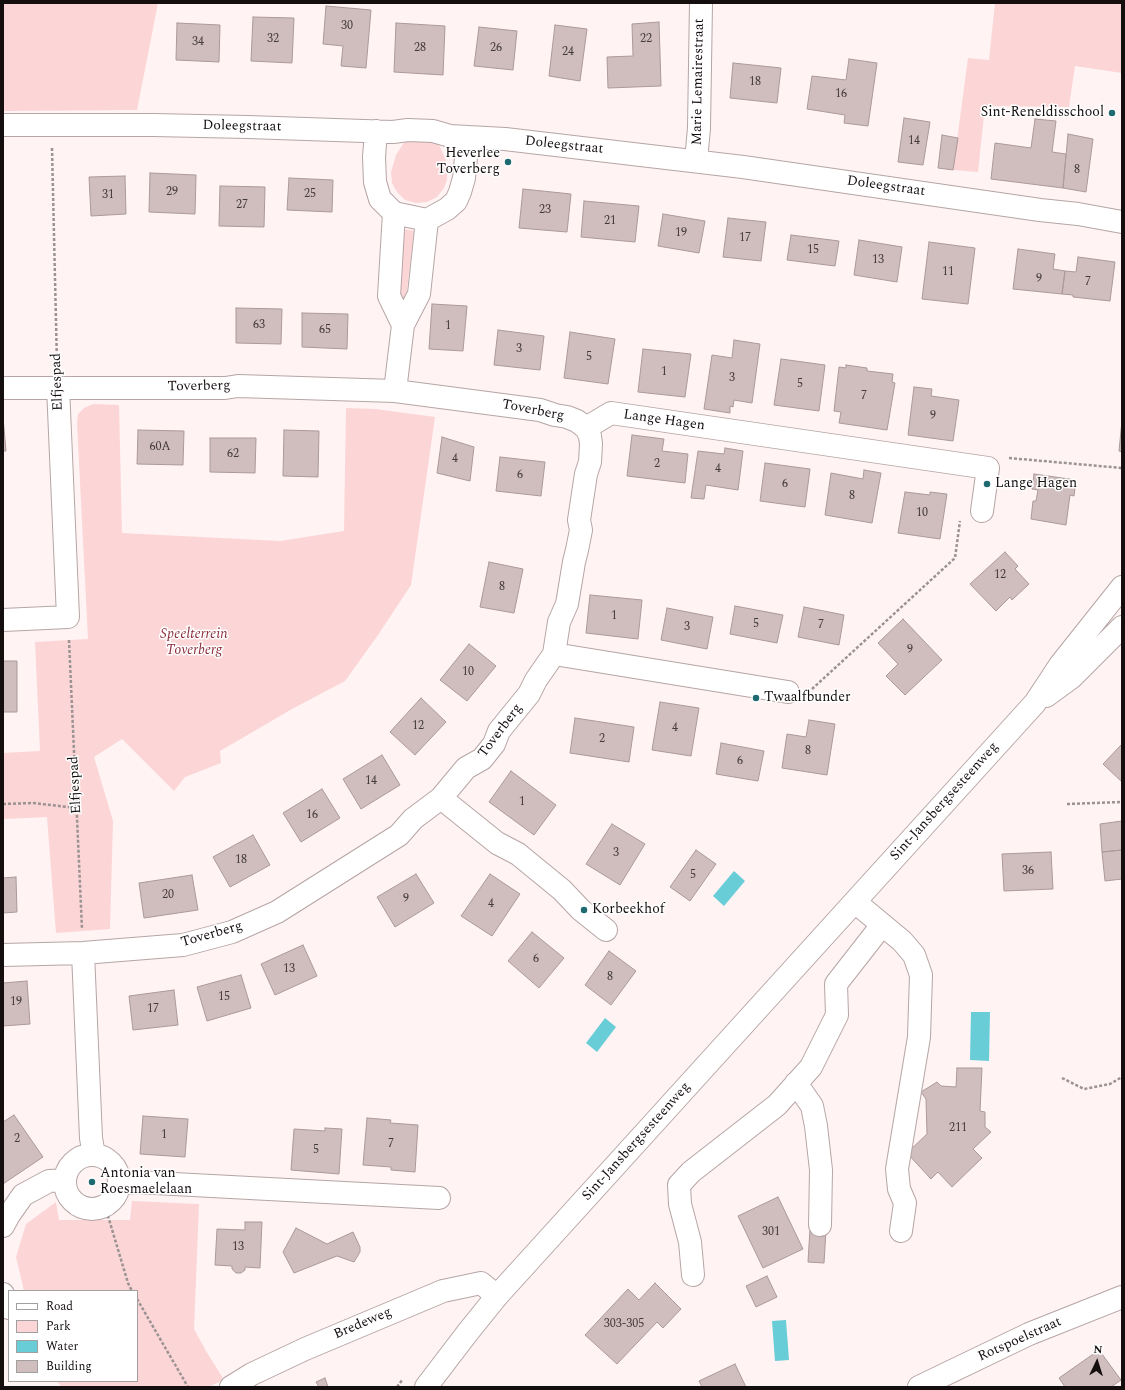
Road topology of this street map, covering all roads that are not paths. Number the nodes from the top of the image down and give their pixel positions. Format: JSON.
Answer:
{"nodes":[{"id":1,"x":700,"y":3,"type":"edge"},
{"id":2,"x":3,"y":125,"type":"edge"},
{"id":3,"x":376,"y":131,"type":"junction"},
{"id":4,"x":468,"y":137,"type":"junction"},
{"id":5,"x":696,"y":161,"type":"junction"},
{"id":6,"x":394,"y":213,"type":"junction"},
{"id":7,"x":427,"y":220,"type":"junction"},
{"id":8,"x":1122,"y":222,"type":"edge"},
{"id":9,"x":402,"y":326,"type":"junction"},
{"id":10,"x":58,"y":387,"type":"junction"},
{"id":11,"x":3,"y":388,"type":"edge"},
{"id":12,"x":395,"y":391,"type":"junction"},
{"id":13,"x":586,"y":428,"type":"junction"},
{"id":14,"x":982,"y":511,"type":"road end"},
{"id":15,"x":1122,"y":587,"type":"edge"},
{"id":16,"x":3,"y":620,"type":"edge"},
{"id":17,"x":1122,"y":627,"type":"edge"},
{"id":18,"x":554,"y":654,"type":"junction"},
{"id":19,"x":788,"y":692,"type":"road end"},
{"id":20,"x":1035,"y":703,"type":"junction"},
{"id":21,"x":441,"y":798,"type":"junction"},
{"id":22,"x":854,"y":902,"type":"junction"},
{"id":23,"x":882,"y":925,"type":"junction"},
{"id":24,"x":606,"y":930,"type":"dead end"},
{"id":25,"x":83,"y":943,"type":"junction"},
{"id":26,"x":3,"y":955,"type":"edge"},
{"id":27,"x":796,"y":1083,"type":"junction"},
{"id":28,"x":94,"y":1155,"type":"junction"},
{"id":29,"x":65,"y":1180,"type":"junction"},
{"id":30,"x":119,"y":1184,"type":"junction"},
{"id":31,"x":439,"y":1198,"type":"dead end"},
{"id":32,"x":820,"y":1225,"type":"dead end"},
{"id":33,"x":3,"y":1226,"type":"edge"},
{"id":34,"x":901,"y":1231,"type":"dead end"},
{"id":35,"x":693,"y":1275,"type":"dead end"},
{"id":36,"x":3,"y":1294,"type":"edge"},
{"id":37,"x":498,"y":1296,"type":"junction"},
{"id":38,"x":1122,"y":1297,"type":"edge"},
{"id":39,"x":8,"y":1306,"type":"edge"},
{"id":40,"x":231,"y":1387,"type":"edge"},
{"id":41,"x":426,"y":1387,"type":"edge"},
{"id":42,"x":919,"y":1387,"type":"edge"}],
"edges":[{"from":1,"to":5,"type":"street","name":"Marie Lemairestraat"},
{"from":2,"to":3,"type":"street","name":"Doleegstraat"},
{"from":3,"to":4,"type":"street","name":"Doleegstraat"},
{"from":3,"to":6,"type":"street"},
{"from":4,"to":5,"type":"street","name":"Doleegstraat"},
{"from":4,"to":7,"type":"street"},
{"from":5,"to":8,"type":"street","name":"Doleegstraat"},
{"from":6,"to":7,"type":"street"},
{"from":6,"to":9,"type":"street"},
{"from":7,"to":9,"type":"street"},
{"from":9,"to":12,"type":"street"},
{"from":10,"to":11,"type":"street","name":"Toverberg"},
{"from":10,"to":12,"type":"street","name":"Toverberg"},
{"from":10,"to":16,"type":"street","name":"Elfjespad"},
{"from":12,"to":13,"type":"street","name":"Toverberg"},
{"from":13,"to":14,"type":"street","name":"Lange Hagen"},
{"from":13,"to":18,"type":"street","name":"Toverberg"},
{"from":15,"to":20,"type":"street","name":"Sint-Jansbergsesteenweg"},
{"from":17,"to":20,"type":"street","name":"Sint-Jansbergsesteenweg"},
{"from":18,"to":19,"type":"street"},
{"from":18,"to":21,"type":"street","name":"Toverberg"},
{"from":20,"to":22,"type":"street","name":"Sint-Jansbergsesteenweg"},
{"from":21,"to":24,"type":"street"},
{"from":21,"to":25,"type":"street","name":"Toverberg"},
{"from":22,"to":23,"type":"street"},
{"from":22,"to":37,"type":"street","name":"Sint-Jansbergsesteenweg"},
{"from":23,"to":27,"type":"street"},
{"from":23,"to":34,"type":"street"},
{"from":25,"to":26,"type":"street","name":"Toverberg"},
{"from":25,"to":28,"type":"street"},
{"from":27,"to":32,"type":"street"},
{"from":27,"to":35,"type":"street"},
{"from":28,"to":29,"type":"street"},
{"from":28,"to":30,"type":"street"},
{"from":29,"to":30,"type":"street"},
{"from":29,"to":33,"type":"street"},
{"from":30,"to":31,"type":"street"},
{"from":36,"to":39,"type":"street"},
{"from":37,"to":40,"type":"street","name":"Bredeweg"},
{"from":37,"to":41,"type":"street","name":"Sint-Jansbergsesteenweg"},
{"from":38,"to":42,"type":"street","name":"Rotspoelstraat"}]}
